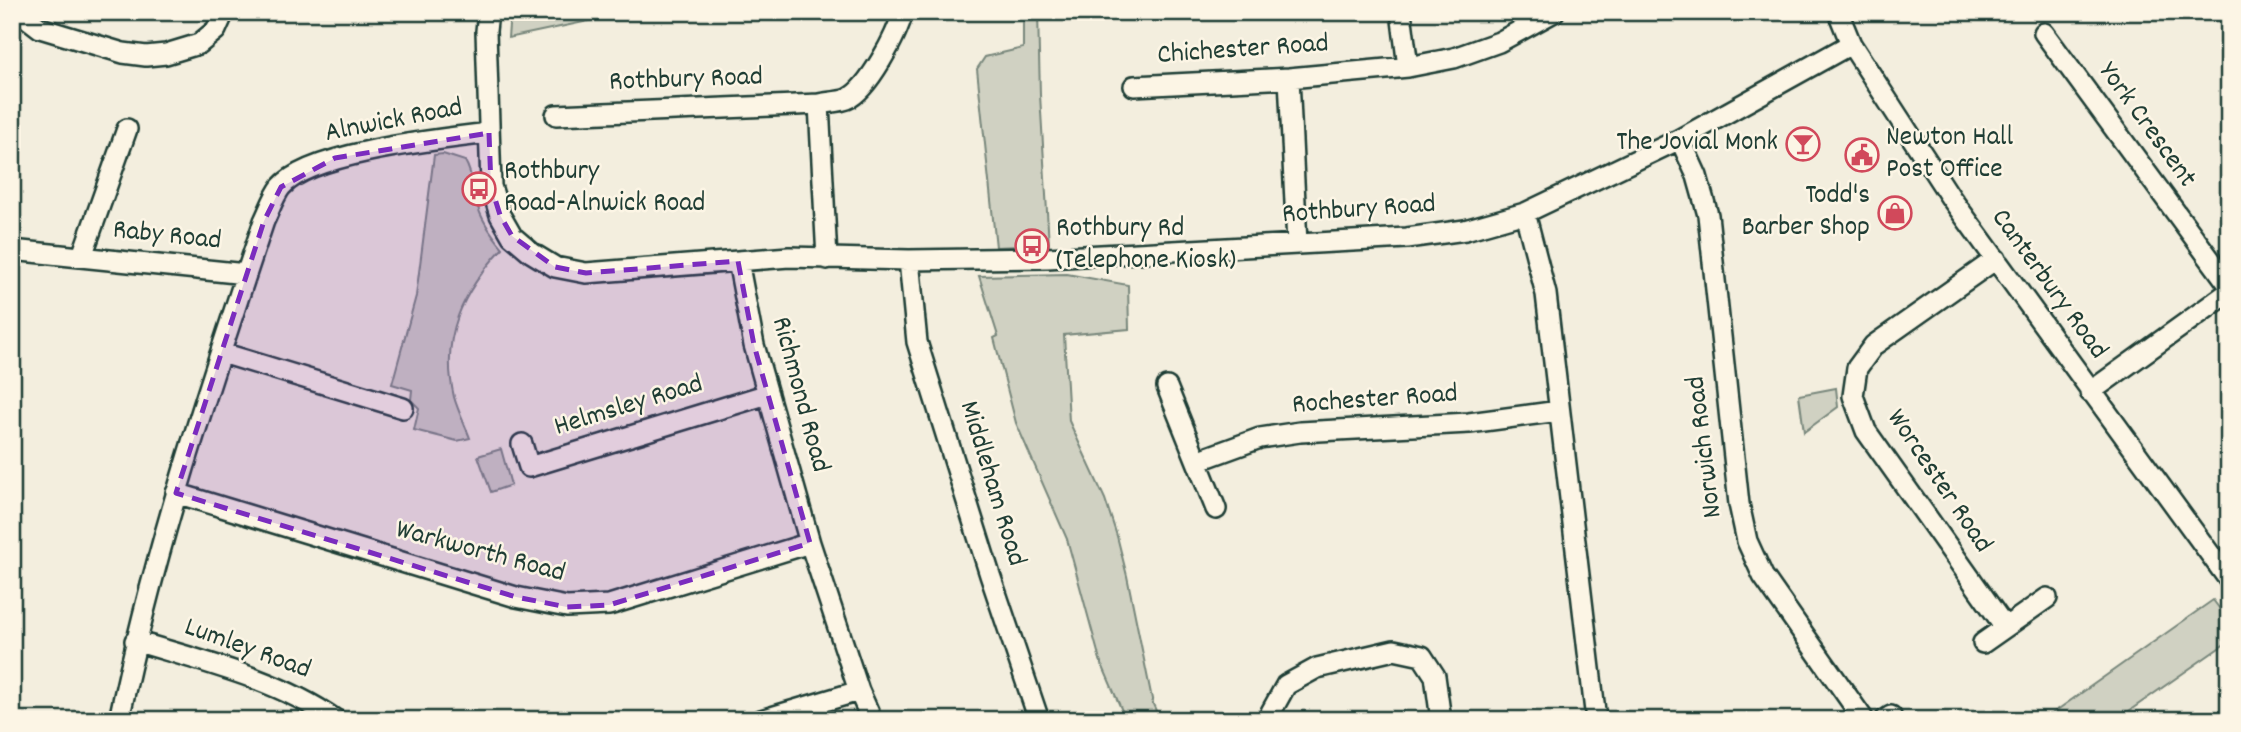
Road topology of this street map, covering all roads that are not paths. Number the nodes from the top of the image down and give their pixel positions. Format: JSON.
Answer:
{"nodes":[{"id":1,"x":19,"y":12,"type":"edge"},
{"id":2,"x":224,"y":12,"type":"edge"},
{"id":3,"x":488,"y":12,"type":"edge"},
{"id":4,"x":903,"y":12,"type":"edge"},
{"id":5,"x":1401,"y":12,"type":"edge"},
{"id":6,"x":1554,"y":12,"type":"edge"},
{"id":7,"x":1838,"y":12,"type":"edge"},
{"id":8,"x":2044,"y":33,"type":"dead end"},
{"id":9,"x":1851,"y":44,"type":"junction"},
{"id":10,"x":1408,"y":67,"type":"junction"},
{"id":11,"x":1289,"y":78,"type":"junction"},
{"id":12,"x":1133,"y":86,"type":"dead end"},
{"id":13,"x":819,"y":104,"type":"junction"},
{"id":14,"x":556,"y":115,"type":"dead end"},
{"id":15,"x":127,"y":129,"type":"dead end"},
{"id":16,"x":489,"y":133,"type":"junction"},
{"id":17,"x":1680,"y":139,"type":"junction"},
{"id":18,"x":1525,"y":213,"type":"junction"},
{"id":19,"x":1297,"y":244,"type":"junction"},
{"id":20,"x":12,"y":250,"type":"edge"},
{"id":21,"x":82,"y":256,"type":"junction"},
{"id":22,"x":827,"y":258,"type":"junction"},
{"id":23,"x":1996,"y":259,"type":"junction"},
{"id":24,"x":909,"y":260,"type":"junction"},
{"id":25,"x":738,"y":261,"type":"junction"},
{"id":26,"x":246,"y":274,"type":"junction"},
{"id":27,"x":2229,"y":285,"type":"edge"},
{"id":28,"x":2229,"y":292,"type":"edge"},
{"id":29,"x":222,"y":353,"type":"junction"},
{"id":30,"x":1167,"y":387,"type":"dead end"},
{"id":31,"x":2090,"y":392,"type":"junction"},
{"id":32,"x":768,"y":394,"type":"junction"},
{"id":33,"x":403,"y":408,"type":"dead end"},
{"id":34,"x":1559,"y":411,"type":"junction"},
{"id":35,"x":522,"y":444,"type":"dead end"},
{"id":36,"x":1197,"y":461,"type":"junction"},
{"id":37,"x":176,"y":493,"type":"junction"},
{"id":38,"x":1216,"y":509,"type":"dead end"},
{"id":39,"x":810,"y":543,"type":"junction"},
{"id":40,"x":2229,"y":580,"type":"edge"},
{"id":41,"x":2047,"y":598,"type":"dead end"},
{"id":42,"x":2005,"y":627,"type":"junction"},
{"id":43,"x":135,"y":641,"type":"junction"},
{"id":44,"x":1983,"y":643,"type":"dead end"},
{"id":45,"x":859,"y":691,"type":"junction"},
{"id":46,"x":119,"y":720,"type":"edge"},
{"id":47,"x":337,"y":720,"type":"edge"},
{"id":48,"x":761,"y":720,"type":"edge"},
{"id":49,"x":872,"y":720,"type":"edge"},
{"id":50,"x":1039,"y":720,"type":"edge"},
{"id":51,"x":1270,"y":720,"type":"edge"},
{"id":52,"x":1440,"y":720,"type":"edge"},
{"id":53,"x":1596,"y":720,"type":"edge"},
{"id":54,"x":1864,"y":720,"type":"edge"}],
"edges":[{"from":1,"to":2,"type":"street"},
{"from":3,"to":16,"type":"street","name":"Rothbury Road"},
{"from":4,"to":13,"type":"street","name":"Rothbury Road"},
{"from":5,"to":10,"type":"street"},
{"from":6,"to":10,"type":"street","name":"Chichester Road"},
{"from":7,"to":9,"type":"street","name":"Canterbury Road"},
{"from":8,"to":27,"type":"street","name":"York Crescent"},
{"from":9,"to":17,"type":"street","name":"Rothbury Road"},
{"from":9,"to":23,"type":"street","name":"Canterbury Road"},
{"from":10,"to":11,"type":"street","name":"Chichester Road"},
{"from":11,"to":12,"type":"street","name":"Chichester Road"},
{"from":11,"to":19,"type":"street"},
{"from":13,"to":14,"type":"street","name":"Rothbury Road"},
{"from":13,"to":22,"type":"street"},
{"from":15,"to":21,"type":"street","name":"Raby Road"},
{"from":16,"to":25,"type":"street","name":"Rothbury Road"},
{"from":16,"to":26,"type":"street","name":"Alnwick Road"},
{"from":17,"to":18,"type":"street","name":"Rothbury Road"},
{"from":17,"to":54,"type":"street","name":"Norwich Road"},
{"from":18,"to":19,"type":"street","name":"Rothbury Road"},
{"from":18,"to":34,"type":"street"},
{"from":19,"to":24,"type":"street","name":"Rothbury Road"},
{"from":20,"to":21,"type":"street","name":"Raby Road"},
{"from":21,"to":26,"type":"street","name":"Raby Road"},
{"from":22,"to":24,"type":"street","name":"Rothbury Road"},
{"from":22,"to":25,"type":"street","name":"Rothbury Road"},
{"from":23,"to":31,"type":"street","name":"Canterbury Road"},
{"from":23,"to":42,"type":"street","name":"Worcester Road"},
{"from":24,"to":50,"type":"street","name":"Middleham Road"},
{"from":25,"to":32,"type":"street","name":"Richmond Road"},
{"from":26,"to":29,"type":"street","name":"Alnwick Road"},
{"from":28,"to":31,"type":"street"},
{"from":29,"to":33,"type":"street"},
{"from":29,"to":37,"type":"street","name":"Alnwick Road"},
{"from":30,"to":36,"type":"street"},
{"from":31,"to":40,"type":"street","name":"Canterbury Road"},
{"from":32,"to":35,"type":"street","name":"Helmsley Road"},
{"from":32,"to":39,"type":"street","name":"Richmond Road"},
{"from":34,"to":36,"type":"street","name":"Rochester Road"},
{"from":34,"to":53,"type":"street"},
{"from":36,"to":38,"type":"street"},
{"from":37,"to":39,"type":"street","name":"Warkworth Road"},
{"from":37,"to":43,"type":"street","name":"Alnwick Road"},
{"from":39,"to":45,"type":"street"},
{"from":41,"to":42,"type":"street"},
{"from":42,"to":44,"type":"street"},
{"from":43,"to":46,"type":"street","name":"Alnwick Road"},
{"from":43,"to":47,"type":"street","name":"Lumley Road"},
{"from":45,"to":48,"type":"street"},
{"from":45,"to":49,"type":"street"},
{"from":51,"to":52,"type":"street"}]}
